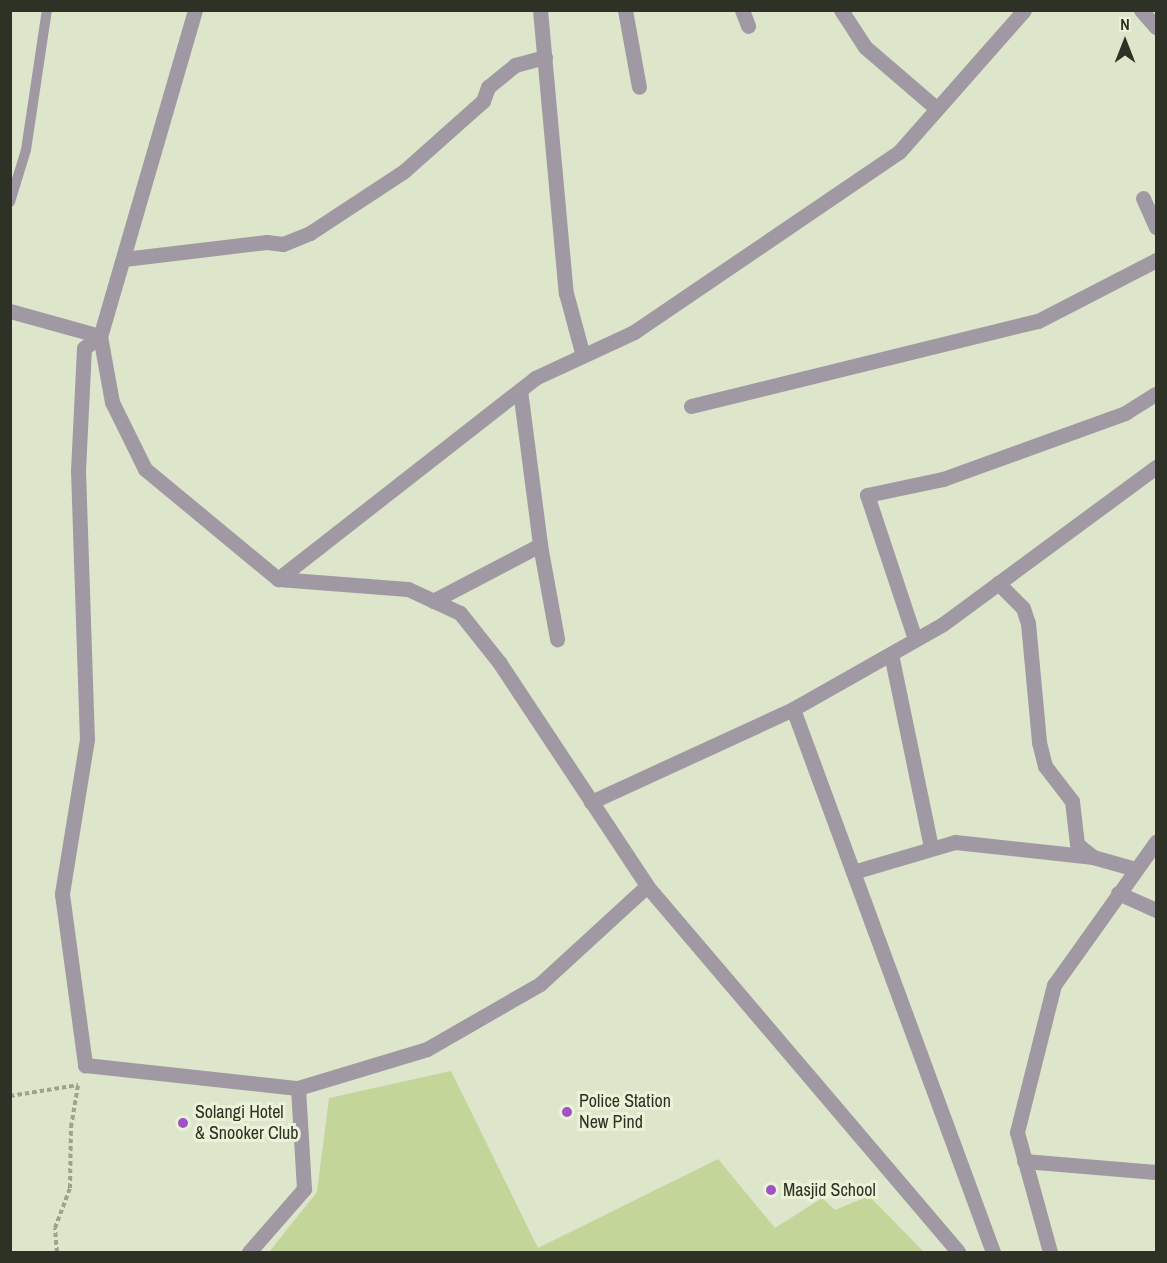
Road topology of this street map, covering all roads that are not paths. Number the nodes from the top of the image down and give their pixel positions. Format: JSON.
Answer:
{"nodes":[{"id":1,"x":47,"y":10,"type":"edge"},
{"id":2,"x":195,"y":10,"type":"edge"},
{"id":3,"x":540,"y":10,"type":"edge"},
{"id":4,"x":625,"y":10,"type":"edge"},
{"id":5,"x":742,"y":10,"type":"edge"},
{"id":6,"x":841,"y":10,"type":"edge"},
{"id":7,"x":1024,"y":10,"type":"edge"},
{"id":8,"x":1141,"y":10,"type":"edge"},
{"id":9,"x":748,"y":26,"type":"dead end"},
{"id":10,"x":1156,"y":27,"type":"edge"},
{"id":11,"x":545,"y":57,"type":"junction"},
{"id":12,"x":639,"y":87,"type":"dead end"},
{"id":13,"x":936,"y":108,"type":"junction"},
{"id":14,"x":1143,"y":198,"type":"dead end"},
{"id":15,"x":10,"y":202,"type":"edge"},
{"id":16,"x":1156,"y":227,"type":"edge"},
{"id":17,"x":124,"y":258,"type":"junction"},
{"id":18,"x":1156,"y":260,"type":"edge"},
{"id":19,"x":10,"y":311,"type":"edge"},
{"id":20,"x":100,"y":336,"type":"junction"},
{"id":21,"x":583,"y":356,"type":"junction"},
{"id":22,"x":520,"y":390,"type":"junction"},
{"id":23,"x":1156,"y":393,"type":"edge"},
{"id":24,"x":691,"y":406,"type":"dead end"},
{"id":25,"x":1156,"y":467,"type":"edge"},
{"id":26,"x":540,"y":545,"type":"junction"},
{"id":27,"x":278,"y":579,"type":"junction"},
{"id":28,"x":998,"y":583,"type":"junction"},
{"id":29,"x":433,"y":601,"type":"junction"},
{"id":30,"x":557,"y":639,"type":"dead end"},
{"id":31,"x":915,"y":639,"type":"junction"},
{"id":32,"x":891,"y":654,"type":"junction"},
{"id":33,"x":792,"y":709,"type":"junction"},
{"id":34,"x":591,"y":802,"type":"junction"},
{"id":35,"x":1156,"y":842,"type":"edge"},
{"id":36,"x":931,"y":847,"type":"junction"},
{"id":37,"x":1093,"y":857,"type":"junction"},
{"id":38,"x":1135,"y":869,"type":"junction"},
{"id":39,"x":853,"y":872,"type":"junction"},
{"id":40,"x":647,"y":886,"type":"junction"},
{"id":41,"x":1118,"y":892,"type":"junction"},
{"id":42,"x":1156,"y":910,"type":"edge"},
{"id":43,"x":298,"y":1088,"type":"junction"},
{"id":44,"x":1024,"y":1161,"type":"junction"},
{"id":45,"x":1156,"y":1172,"type":"edge"},
{"id":46,"x":249,"y":1252,"type":"edge"},
{"id":47,"x":958,"y":1252,"type":"edge"},
{"id":48,"x":993,"y":1252,"type":"edge"},
{"id":49,"x":1050,"y":1252,"type":"edge"}],
"edges":[{"from":1,"to":15,"type":"lane"},
{"from":2,"to":17,"type":"street"},
{"from":3,"to":11,"type":"street"},
{"from":4,"to":12,"type":"street"},
{"from":5,"to":9,"type":"street"},
{"from":6,"to":13,"type":"street"},
{"from":7,"to":13,"type":"street"},
{"from":8,"to":10,"type":"street"},
{"from":11,"to":17,"type":"street"},
{"from":11,"to":21,"type":"street"},
{"from":13,"to":21,"type":"street"},
{"from":14,"to":16,"type":"street"},
{"from":17,"to":20,"type":"street"},
{"from":18,"to":24,"type":"street"},
{"from":19,"to":20,"type":"street"},
{"from":20,"to":27,"type":"street"},
{"from":20,"to":43,"type":"street"},
{"from":21,"to":22,"type":"street"},
{"from":22,"to":26,"type":"street"},
{"from":22,"to":27,"type":"street"},
{"from":23,"to":31,"type":"street"},
{"from":25,"to":28,"type":"street"},
{"from":26,"to":29,"type":"street"},
{"from":26,"to":30,"type":"street"},
{"from":27,"to":29,"type":"street"},
{"from":28,"to":31,"type":"street"},
{"from":28,"to":37,"type":"street"},
{"from":29,"to":34,"type":"street"},
{"from":31,"to":32,"type":"street"},
{"from":32,"to":33,"type":"street"},
{"from":32,"to":36,"type":"street"},
{"from":33,"to":34,"type":"street"},
{"from":33,"to":39,"type":"street"},
{"from":34,"to":40,"type":"street"},
{"from":35,"to":38,"type":"street"},
{"from":36,"to":37,"type":"street"},
{"from":36,"to":39,"type":"street"},
{"from":37,"to":38,"type":"street"},
{"from":38,"to":41,"type":"street"},
{"from":39,"to":48,"type":"street"},
{"from":40,"to":43,"type":"street"},
{"from":40,"to":47,"type":"street"},
{"from":41,"to":42,"type":"street"},
{"from":41,"to":44,"type":"street"},
{"from":43,"to":46,"type":"street"},
{"from":44,"to":45,"type":"street"},
{"from":44,"to":49,"type":"street"}]}
